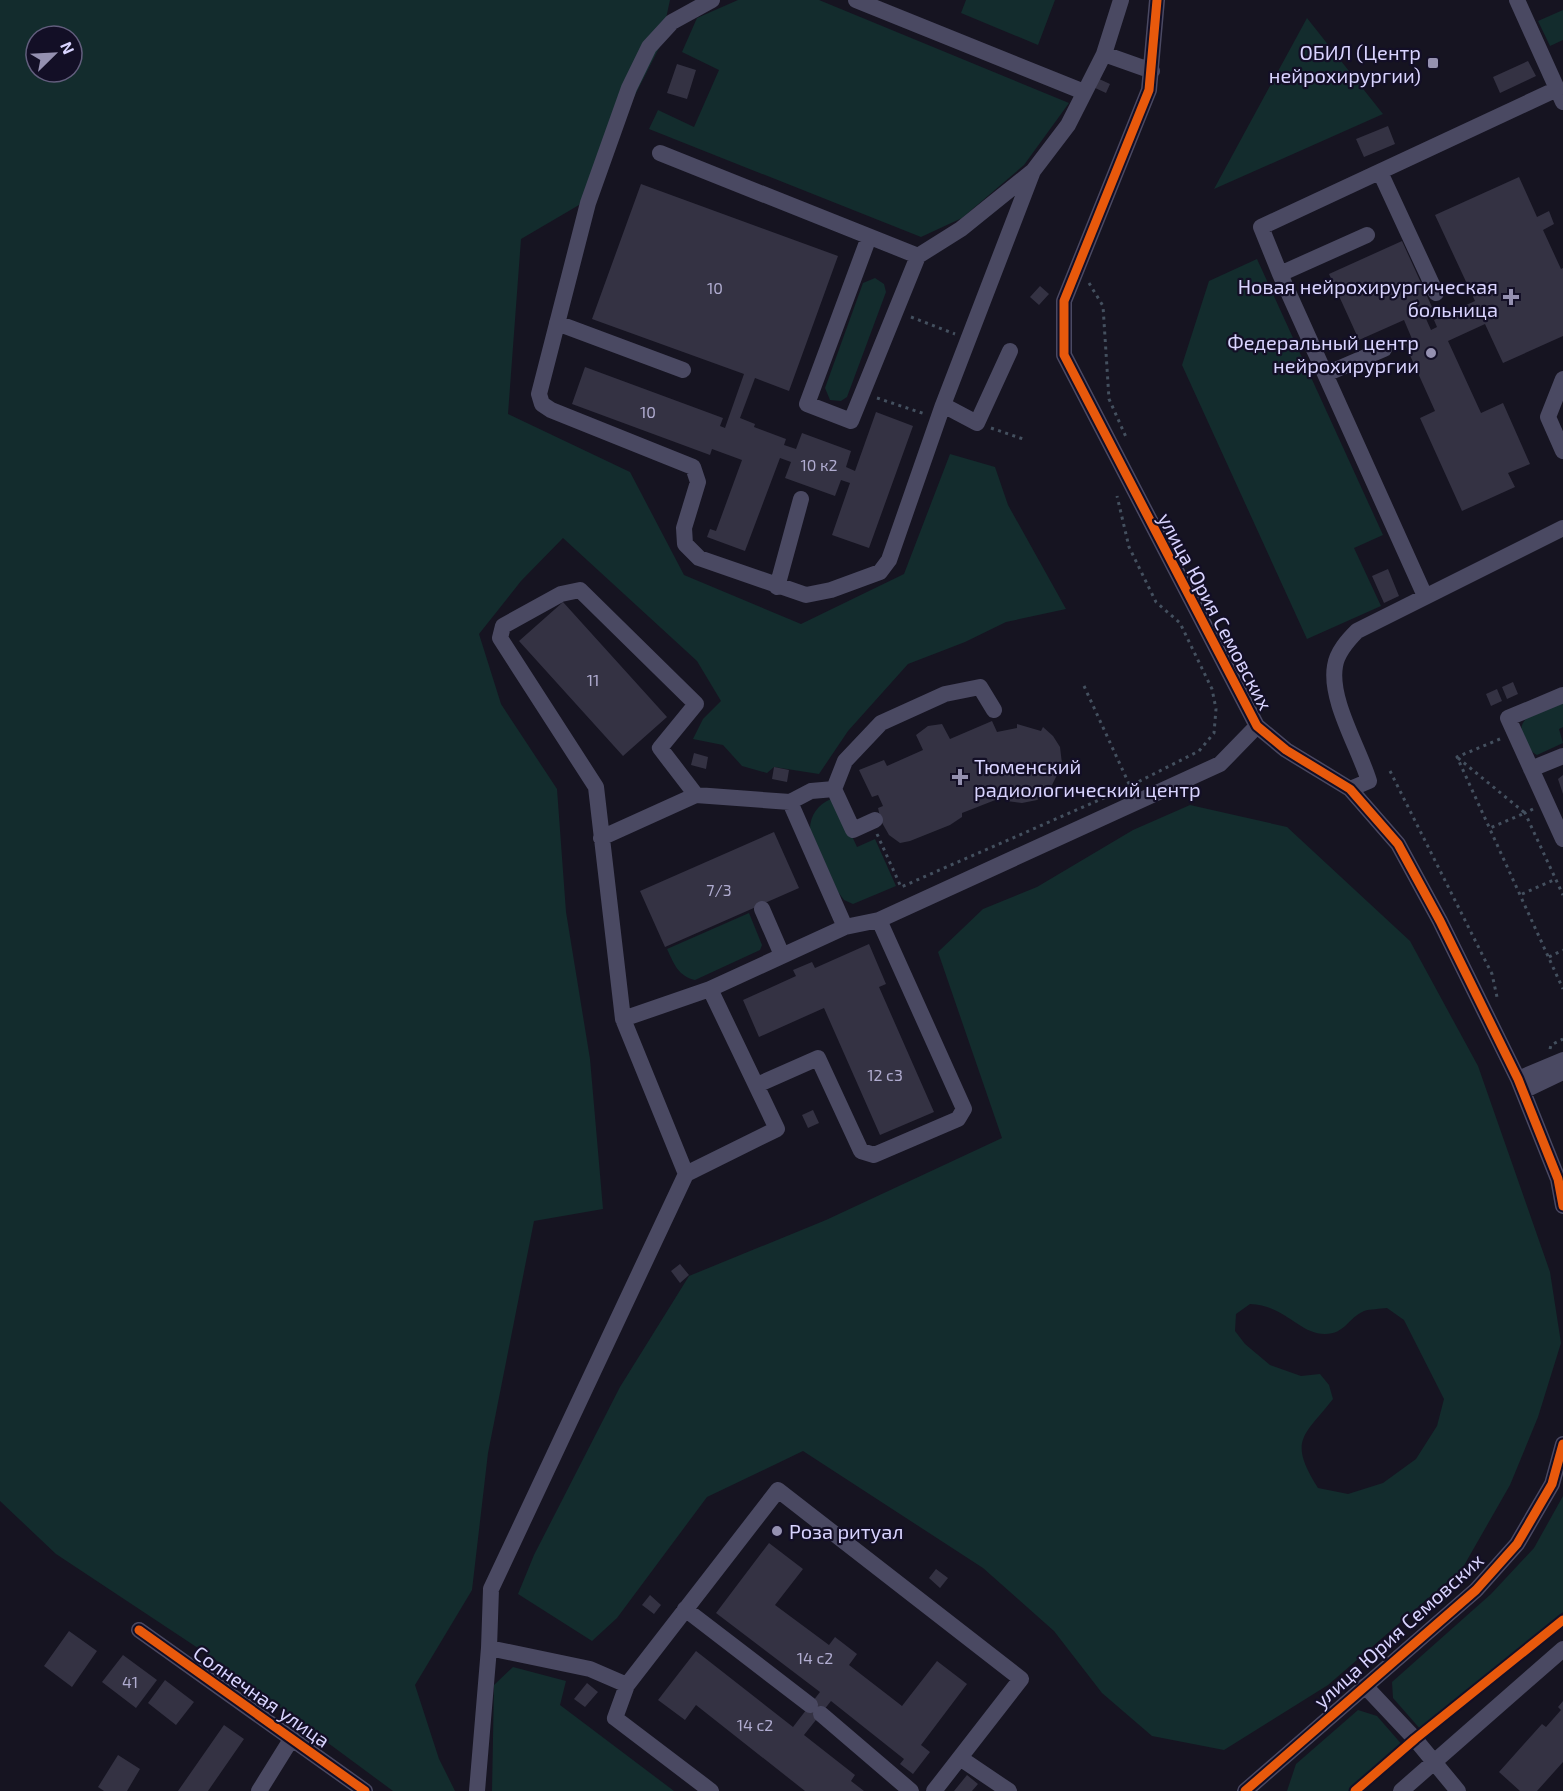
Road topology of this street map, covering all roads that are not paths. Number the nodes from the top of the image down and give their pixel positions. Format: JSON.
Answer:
{"nodes":[{"id":1,"x":712,"y":0,"type":"edge"},
{"id":2,"x":856,"y":0,"type":"edge"},
{"id":3,"x":1121,"y":0,"type":"edge"},
{"id":4,"x":1157,"y":0,"type":"edge"},
{"id":5,"x":1517,"y":0,"type":"edge"},
{"id":6,"x":1104,"y":54,"type":"junction"},
{"id":7,"x":1152,"y":71,"type":"junction"},
{"id":8,"x":1084,"y":92,"type":"junction"},
{"id":9,"x":1560,"y":96,"type":"edge"},
{"id":10,"x":660,"y":153,"type":"dead end"},
{"id":11,"x":1033,"y":171,"type":"junction"},
{"id":12,"x":1380,"y":172,"type":"junction"},
{"id":13,"x":1367,"y":235,"type":"dead end"},
{"id":14,"x":869,"y":237,"type":"junction"},
{"id":15,"x":918,"y":256,"type":"junction"},
{"id":16,"x":1280,"y":274,"type":"junction"},
{"id":17,"x":1436,"y":293,"type":"dead end"},
{"id":18,"x":558,"y":322,"type":"junction"},
{"id":19,"x":1384,"y":349,"type":"dead end"},
{"id":20,"x":1011,"y":351,"type":"dead end"},
{"id":21,"x":683,"y":370,"type":"dead end"},
{"id":22,"x":1326,"y":374,"type":"junction"},
{"id":23,"x":1563,"y":379,"type":"edge"},
{"id":24,"x":943,"y":405,"type":"junction"},
{"id":25,"x":1563,"y":451,"type":"edge"},
{"id":26,"x":801,"y":499,"type":"dead end"},
{"id":27,"x":1563,"y":528,"type":"edge"},
{"id":28,"x":777,"y":587,"type":"junction"},
{"id":29,"x":1425,"y":596,"type":"junction"},
{"id":30,"x":1563,"y":695,"type":"edge"},
{"id":31,"x":994,"y":710,"type":"dead end"},
{"id":32,"x":1257,"y":726,"type":"junction"},
{"id":33,"x":1563,"y":756,"type":"edge"},
{"id":34,"x":1531,"y":769,"type":"junction"},
{"id":35,"x":834,"y":789,"type":"junction"},
{"id":36,"x":1350,"y":789,"type":"junction"},
{"id":37,"x":696,"y":795,"type":"junction"},
{"id":38,"x":790,"y":802,"type":"junction"},
{"id":39,"x":873,"y":821,"type":"road end"},
{"id":40,"x":601,"y":838,"type":"junction"},
{"id":41,"x":1563,"y":839,"type":"edge"},
{"id":42,"x":762,"y":909,"type":"dead end"},
{"id":43,"x":879,"y":920,"type":"junction"},
{"id":44,"x":845,"y":927,"type":"junction"},
{"id":45,"x":782,"y":955,"type":"junction"},
{"id":46,"x":710,"y":989,"type":"junction"},
{"id":47,"x":623,"y":1019,"type":"junction"},
{"id":48,"x":1563,"y":1060,"type":"edge"},
{"id":49,"x":1563,"y":1072,"type":"edge"},
{"id":50,"x":757,"y":1085,"type":"junction"},
{"id":51,"x":1521,"y":1085,"type":"junction"},
{"id":52,"x":686,"y":1174,"type":"junction"},
{"id":53,"x":1560,"y":1178,"type":"edge"},
{"id":54,"x":1563,"y":1206,"type":"edge"},
{"id":55,"x":1563,"y":1444,"type":"edge"},
{"id":56,"x":685,"y":1609,"type":"junction"},
{"id":57,"x":139,"y":1630,"type":"dead end"},
{"id":58,"x":489,"y":1648,"type":"junction"},
{"id":59,"x":1563,"y":1649,"type":"edge"},
{"id":60,"x":627,"y":1685,"type":"junction"},
{"id":61,"x":1365,"y":1686,"type":"junction"},
{"id":62,"x":292,"y":1738,"type":"junction"},
{"id":63,"x":960,"y":1758,"type":"junction"},
{"id":64,"x":1434,"y":1762,"type":"junction"},
{"id":65,"x":259,"y":1791,"type":"edge"},
{"id":66,"x":365,"y":1791,"type":"edge"},
{"id":67,"x":477,"y":1791,"type":"edge"},
{"id":68,"x":711,"y":1791,"type":"edge"},
{"id":69,"x":911,"y":1791,"type":"edge"},
{"id":70,"x":934,"y":1791,"type":"edge"},
{"id":71,"x":1009,"y":1791,"type":"edge"},
{"id":72,"x":1245,"y":1791,"type":"edge"},
{"id":73,"x":1401,"y":1791,"type":"edge"},
{"id":74,"x":1458,"y":1791,"type":"edge"}],
"edges":[{"from":1,"to":18,"type":"street"},
{"from":2,"to":8,"type":"street"},
{"from":3,"to":6,"type":"street"},
{"from":4,"to":7,"type":"street","name":"улица Юрия Семовских"},
{"from":5,"to":9,"type":"street"},
{"from":6,"to":7,"type":"street"},
{"from":6,"to":8,"type":"street"},
{"from":7,"to":32,"type":"street","name":"улица Юрия Семовских"},
{"from":8,"to":11,"type":"street"},
{"from":9,"to":12,"type":"street"},
{"from":10,"to":14,"type":"street"},
{"from":11,"to":15,"type":"street"},
{"from":11,"to":24,"type":"street"},
{"from":12,"to":16,"type":"street"},
{"from":12,"to":17,"type":"street"},
{"from":13,"to":16,"type":"street"},
{"from":14,"to":15,"type":"street"},
{"from":14,"to":15,"type":"street"},
{"from":16,"to":22,"type":"street"},
{"from":18,"to":21,"type":"street"},
{"from":18,"to":28,"type":"street"},
{"from":19,"to":22,"type":"street"},
{"from":20,"to":24,"type":"street"},
{"from":22,"to":29,"type":"street"},
{"from":23,"to":25,"type":"street"},
{"from":24,"to":28,"type":"street"},
{"from":26,"to":28,"type":"street"},
{"from":27,"to":29,"type":"street"},
{"from":29,"to":36,"type":"street"},
{"from":30,"to":34,"type":"street"},
{"from":31,"to":35,"type":"street"},
{"from":32,"to":36,"type":"street","name":"улица Юрия Семовских"},
{"from":32,"to":43,"type":"street"},
{"from":33,"to":34,"type":"street"},
{"from":34,"to":41,"type":"street"},
{"from":35,"to":38,"type":"street"},
{"from":35,"to":39,"type":"street"},
{"from":36,"to":51,"type":"street","name":"улица Юрия Семовских"},
{"from":37,"to":38,"type":"street"},
{"from":37,"to":40,"type":"street"},
{"from":37,"to":40,"type":"street"},
{"from":38,"to":44,"type":"street"},
{"from":40,"to":47,"type":"street"},
{"from":42,"to":45,"type":"street"},
{"from":43,"to":44,"type":"street"},
{"from":43,"to":50,"type":"street"},
{"from":44,"to":45,"type":"street"},
{"from":45,"to":46,"type":"street"},
{"from":46,"to":47,"type":"street"},
{"from":46,"to":50,"type":"street"},
{"from":47,"to":52,"type":"street"},
{"from":48,"to":51,"type":"street"},
{"from":49,"to":51,"type":"street"},
{"from":50,"to":52,"type":"street"},
{"from":51,"to":53,"type":"street","name":"улица Юрия Семовских"},
{"from":52,"to":58,"type":"street"},
{"from":53,"to":54,"type":"street","name":"улица Юрия Семовских"},
{"from":55,"to":61,"type":"street","name":"улица Юрия Семовских"},
{"from":56,"to":60,"type":"street"},
{"from":56,"to":63,"type":"street"},
{"from":56,"to":69,"type":"street"},
{"from":57,"to":62,"type":"street","name":"Солнечная улица"},
{"from":58,"to":60,"type":"street"},
{"from":58,"to":67,"type":"street"},
{"from":59,"to":64,"type":"street"},
{"from":60,"to":68,"type":"street"},
{"from":61,"to":64,"type":"street"},
{"from":61,"to":72,"type":"street","name":"улица Юрия Семовских"},
{"from":62,"to":65,"type":"street"},
{"from":62,"to":66,"type":"street","name":"Солнечная улица"},
{"from":63,"to":70,"type":"street"},
{"from":63,"to":71,"type":"street"},
{"from":64,"to":73,"type":"street"},
{"from":64,"to":74,"type":"street"}]}
